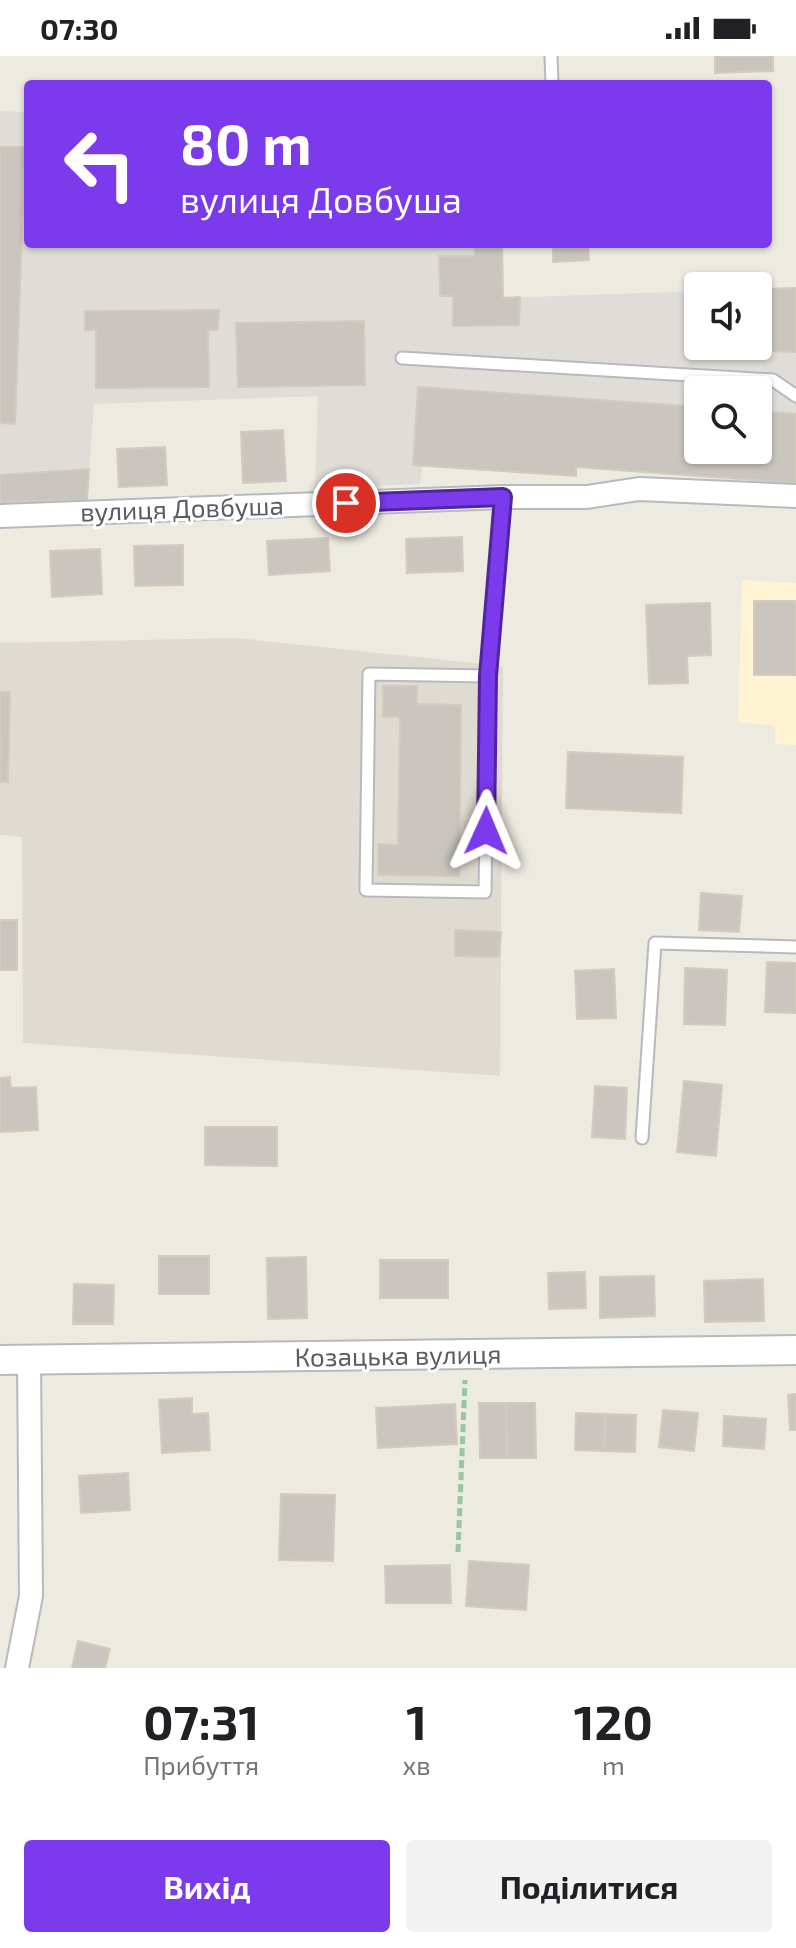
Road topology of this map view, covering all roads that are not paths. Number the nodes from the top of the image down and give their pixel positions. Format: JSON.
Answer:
{"nodes":[{"id":1,"x":551,"y":56,"type":"edge"},
{"id":2,"x":552,"y":80,"type":"edge"},
{"id":3,"x":402,"y":358,"type":"dead end"},
{"id":4,"x":796,"y":396,"type":"edge"},
{"id":5,"x":796,"y":496,"type":"edge"},
{"id":6,"x":503,"y":497,"type":"junction"},
{"id":7,"x":0,"y":516,"type":"edge"},
{"id":8,"x":488,"y":676,"type":"junction"},
{"id":9,"x":796,"y":947,"type":"edge"},
{"id":10,"x":642,"y":1138,"type":"dead end"},
{"id":11,"x":796,"y":1350,"type":"edge"},
{"id":12,"x":0,"y":1360,"type":"edge"},
{"id":13,"x":29,"y":1360,"type":"junction"},
{"id":14,"x":17,"y":1668,"type":"edge"}],
"edges":[{"from":1,"to":2,"type":"lane"},
{"from":3,"to":4,"type":"lane"},
{"from":5,"to":6,"type":"street","name":"вулиця Довбуша"},
{"from":6,"to":7,"type":"street","name":"вулиця Довбуша"},
{"from":6,"to":8,"type":"lane"},
{"from":8,"to":8,"type":"lane"},
{"from":9,"to":10,"type":"lane"},
{"from":11,"to":13,"type":"street","name":"Козацька вулиця"},
{"from":12,"to":13,"type":"street","name":"Козацька вулиця"},
{"from":13,"to":14,"type":"street"}]}
